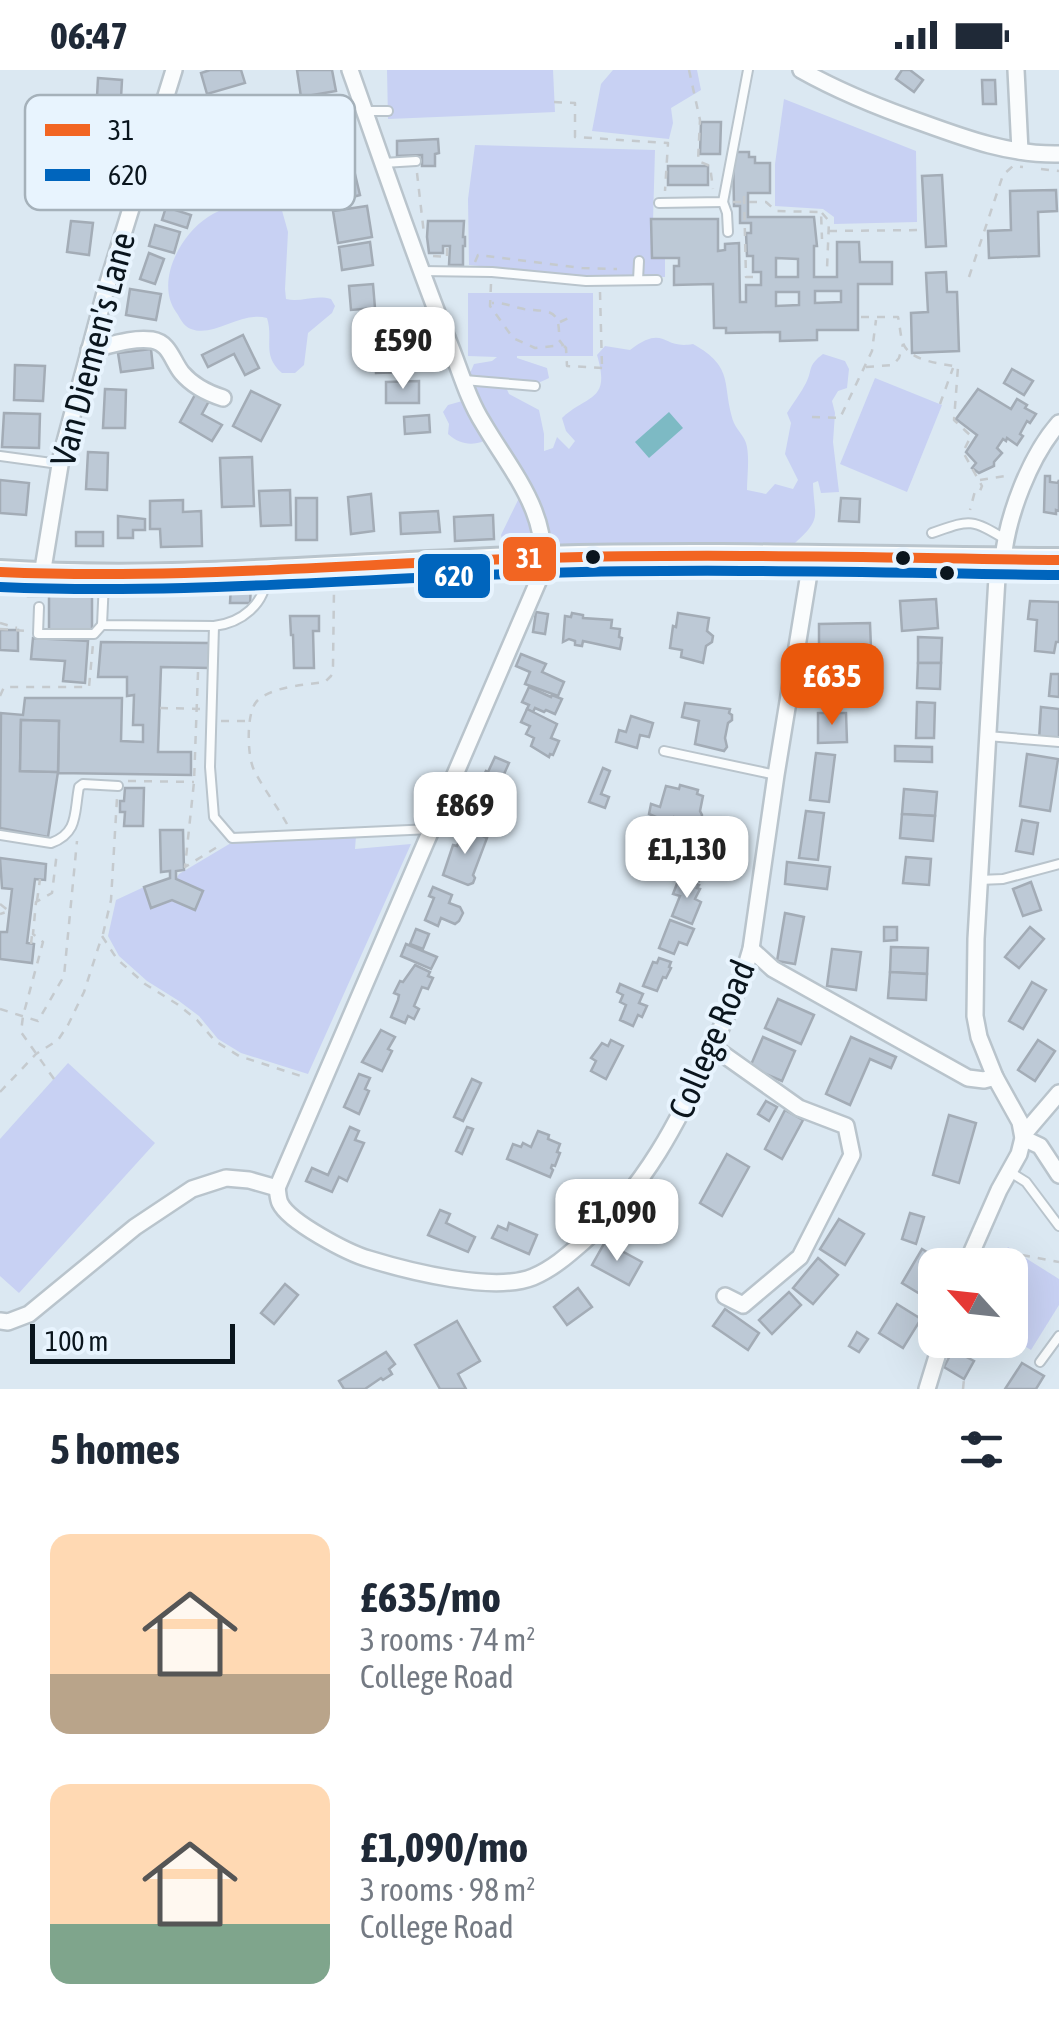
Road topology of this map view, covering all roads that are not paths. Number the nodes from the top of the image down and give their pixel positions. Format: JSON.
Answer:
{"nodes":[{"id":1,"x":174,"y":70,"type":"edge"},
{"id":2,"x":350,"y":70,"type":"edge"},
{"id":3,"x":748,"y":70,"type":"edge"},
{"id":4,"x":801,"y":70,"type":"edge"},
{"id":5,"x":1016,"y":70,"type":"edge"},
{"id":6,"x":166,"y":95,"type":"edge"},
{"id":7,"x":364,"y":112,"type":"junction"},
{"id":8,"x":388,"y":112,"type":"dead end"},
{"id":9,"x":1020,"y":151,"type":"junction"},
{"id":10,"x":1059,"y":154,"type":"edge"},
{"id":11,"x":416,"y":162,"type":"dead end"},
{"id":12,"x":382,"y":163,"type":"junction"},
{"id":13,"x":723,"y":202,"type":"junction"},
{"id":14,"x":662,"y":203,"type":"road end"},
{"id":15,"x":132,"y":210,"type":"edge"},
{"id":16,"x":728,"y":232,"type":"dead end"},
{"id":17,"x":424,"y":264,"type":"junction"},
{"id":18,"x":657,"y":280,"type":"dead end"},
{"id":19,"x":89,"y":350,"type":"junction"},
{"id":20,"x":464,"y":380,"type":"junction"},
{"id":21,"x":535,"y":386,"type":"dead end"},
{"id":22,"x":222,"y":398,"type":"dead end"},
{"id":23,"x":1059,"y":423,"type":"edge"},
{"id":24,"x":0,"y":456,"type":"edge"},
{"id":25,"x":59,"y":464,"type":"junction"},
{"id":26,"x":932,"y":533,"type":"dead end"},
{"id":27,"x":1002,"y":553,"type":"junction"},
{"id":28,"x":812,"y":555,"type":"junction"},
{"id":29,"x":545,"y":558,"type":"junction"},
{"id":30,"x":1059,"y":560,"type":"edge"},
{"id":31,"x":265,"y":571,"type":"junction"},
{"id":32,"x":0,"y":572,"type":"edge"},
{"id":33,"x":42,"y":575,"type":"junction"},
{"id":34,"x":103,"y":576,"type":"junction"},
{"id":35,"x":39,"y":607,"type":"dead end"},
{"id":36,"x":102,"y":625,"type":"junction"},
{"id":37,"x":214,"y":626,"type":"junction"},
{"id":38,"x":987,"y":736,"type":"junction"},
{"id":39,"x":1059,"y":742,"type":"edge"},
{"id":40,"x":664,"y":752,"type":"dead end"},
{"id":41,"x":776,"y":775,"type":"junction"},
{"id":42,"x":118,"y":786,"type":"road end"},
{"id":43,"x":432,"y":829,"type":"junction"},
{"id":44,"x":0,"y":834,"type":"edge"},
{"id":45,"x":1059,"y":864,"type":"edge"},
{"id":46,"x":980,"y":880,"type":"junction"},
{"id":47,"x":751,"y":948,"type":"junction"},
{"id":48,"x":774,"y":969,"type":"junction"},
{"id":49,"x":745,"y":970,"type":"junction"},
{"id":50,"x":713,"y":1047,"type":"junction"},
{"id":51,"x":996,"y":1077,"type":"junction"},
{"id":52,"x":1059,"y":1093,"type":"edge"},
{"id":53,"x":1023,"y":1137,"type":"junction"},
{"id":54,"x":1010,"y":1172,"type":"junction"},
{"id":55,"x":1059,"y":1175,"type":"edge"},
{"id":56,"x":277,"y":1188,"type":"junction"},
{"id":57,"x":1059,"y":1226,"type":"edge"},
{"id":58,"x":973,"y":1248,"type":"edge"},
{"id":59,"x":725,"y":1296,"type":"dead end"},
{"id":60,"x":0,"y":1321,"type":"edge"},
{"id":61,"x":1059,"y":1336,"type":"edge"},
{"id":62,"x":936,"y":1358,"type":"edge"},
{"id":63,"x":1040,"y":1362,"type":"dead end"},
{"id":64,"x":927,"y":1389,"type":"edge"}],
"edges":[{"from":1,"to":6,"type":"street","name":"Van Diemen's Lane"},
{"from":2,"to":7,"type":"street"},
{"from":3,"to":13,"type":"lane"},
{"from":4,"to":9,"type":"street"},
{"from":5,"to":9,"type":"street"},
{"from":7,"to":8,"type":"lane"},
{"from":7,"to":12,"type":"street"},
{"from":9,"to":10,"type":"street"},
{"from":11,"to":12,"type":"lane"},
{"from":12,"to":17,"type":"street"},
{"from":13,"to":14,"type":"lane"},
{"from":13,"to":16,"type":"lane"},
{"from":15,"to":19,"type":"street","name":"Van Diemen's Lane"},
{"from":17,"to":18,"type":"lane"},
{"from":17,"to":20,"type":"street"},
{"from":19,"to":22,"type":"street"},
{"from":19,"to":25,"type":"street","name":"Van Diemen's Lane"},
{"from":20,"to":21,"type":"lane"},
{"from":20,"to":29,"type":"street"},
{"from":23,"to":27,"type":"street"},
{"from":24,"to":25,"type":"lane"},
{"from":25,"to":33,"type":"street","name":"Van Diemen's Lane"},
{"from":26,"to":27,"type":"lane"},
{"from":27,"to":28,"type":"street"},
{"from":27,"to":30,"type":"street"},
{"from":27,"to":38,"type":"street"},
{"from":28,"to":29,"type":"street"},
{"from":28,"to":41,"type":"street","name":"College Road"},
{"from":29,"to":31,"type":"street"},
{"from":29,"to":43,"type":"street"},
{"from":31,"to":34,"type":"street"},
{"from":31,"to":37,"type":"lane"},
{"from":32,"to":33,"type":"street"},
{"from":33,"to":34,"type":"street"},
{"from":34,"to":36,"type":"lane"},
{"from":35,"to":36,"type":"lane"},
{"from":36,"to":37,"type":"lane"},
{"from":37,"to":43,"type":"lane"},
{"from":38,"to":39,"type":"lane"},
{"from":38,"to":46,"type":"street"},
{"from":40,"to":41,"type":"lane"},
{"from":41,"to":47,"type":"street","name":"College Road"},
{"from":42,"to":44,"type":"lane"},
{"from":43,"to":56,"type":"street"},
{"from":45,"to":46,"type":"lane"},
{"from":46,"to":51,"type":"street"},
{"from":47,"to":48,"type":"street"},
{"from":47,"to":49,"type":"street","name":"College Road"},
{"from":48,"to":49,"type":"street"},
{"from":48,"to":51,"type":"street"},
{"from":49,"to":50,"type":"street","name":"College Road"},
{"from":50,"to":56,"type":"street","name":"College Road"},
{"from":50,"to":59,"type":"street"},
{"from":51,"to":53,"type":"street"},
{"from":52,"to":53,"type":"street"},
{"from":53,"to":54,"type":"street"},
{"from":53,"to":55,"type":"street"},
{"from":54,"to":57,"type":"lane"},
{"from":54,"to":58,"type":"street"},
{"from":56,"to":60,"type":"street"},
{"from":61,"to":63,"type":"lane"},
{"from":62,"to":64,"type":"street"}]}
